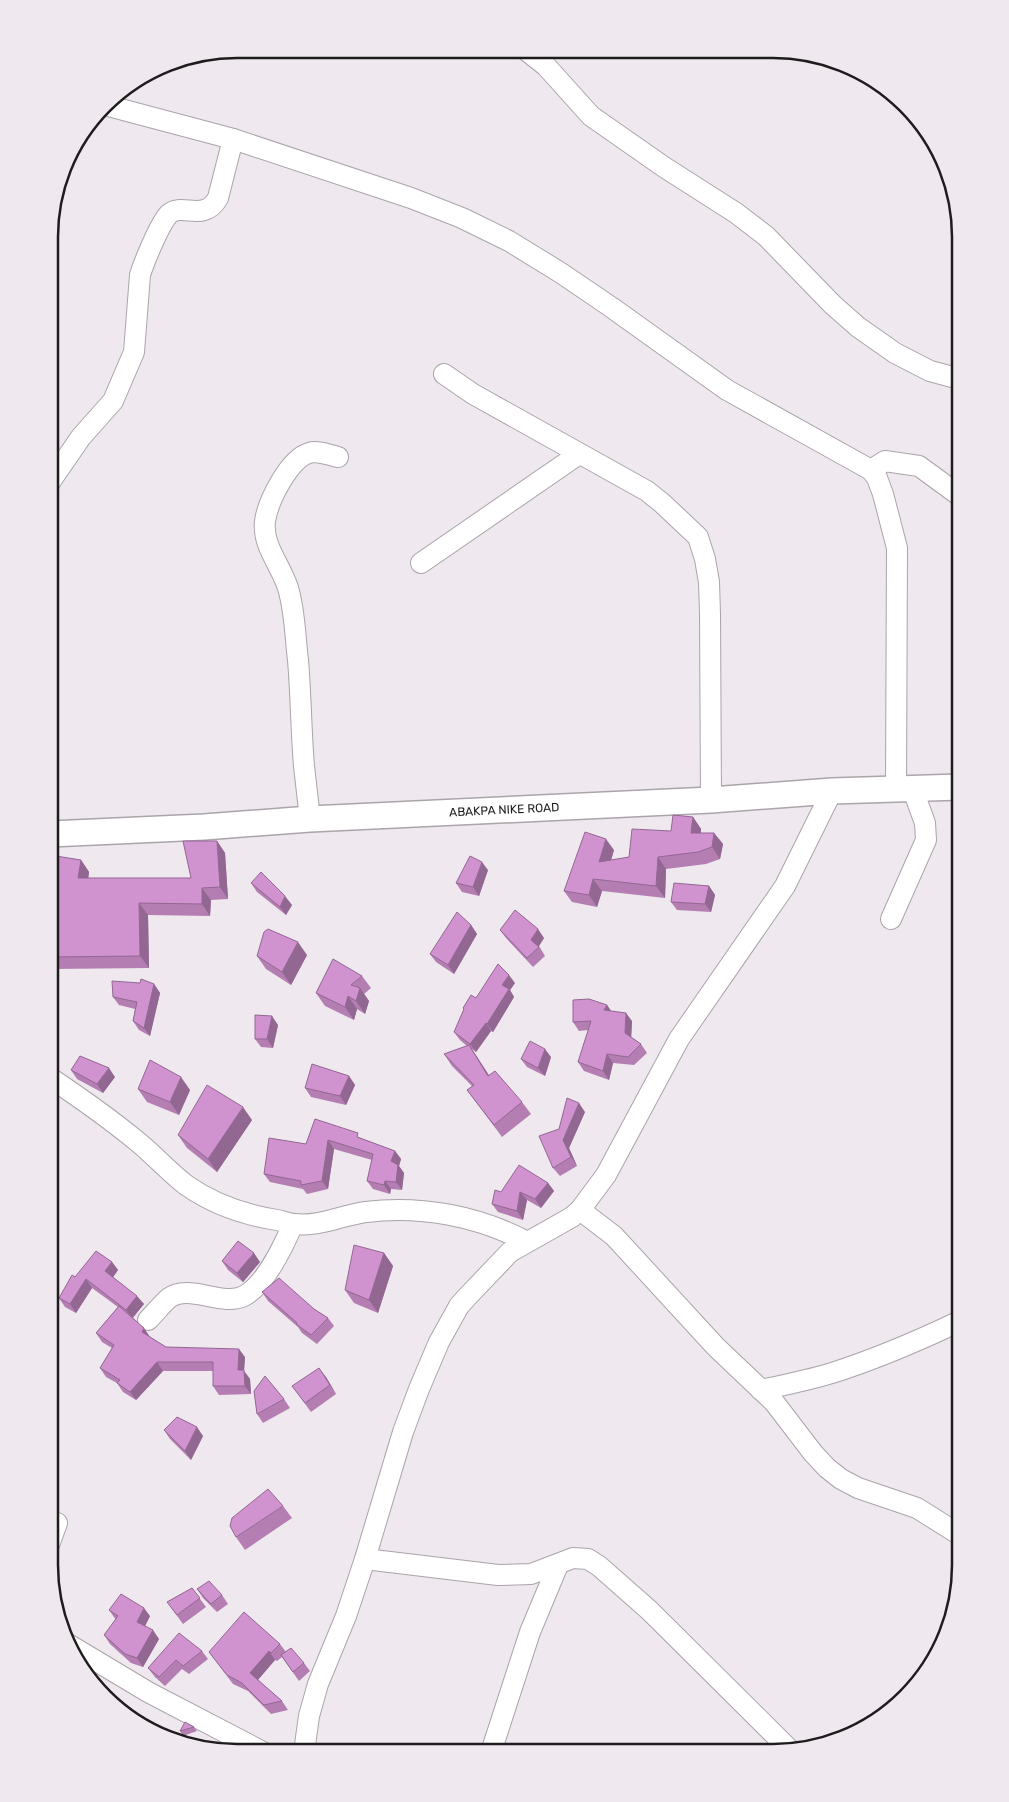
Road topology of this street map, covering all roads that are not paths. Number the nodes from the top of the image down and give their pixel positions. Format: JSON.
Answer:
{"nodes":[{"id":1,"x":536,"y":58,"type":"edge"},
{"id":2,"x":113,"y":107,"type":"edge"},
{"id":3,"x":233,"y":139,"type":"junction"},
{"id":4,"x":444,"y":374,"type":"dead end"},
{"id":5,"x":952,"y":377,"type":"edge"},
{"id":6,"x":579,"y":454,"type":"junction"},
{"id":7,"x":338,"y":457,"type":"dead end"},
{"id":8,"x":58,"y":470,"type":"edge"},
{"id":9,"x":871,"y":470,"type":"junction"},
{"id":10,"x":952,"y":490,"type":"edge"},
{"id":11,"x":421,"y":563,"type":"dead end"},
{"id":12,"x":952,"y":787,"type":"edge"},
{"id":13,"x":905,"y":789,"type":"junction"},
{"id":14,"x":832,"y":791,"type":"junction"},
{"id":15,"x":711,"y":800,"type":"junction"},
{"id":16,"x":310,"y":818,"type":"junction"},
{"id":17,"x":58,"y":834,"type":"edge"},
{"id":18,"x":891,"y":919,"type":"dead end"},
{"id":19,"x":58,"y":1084,"type":"edge"},
{"id":20,"x":580,"y":1210,"type":"junction"},
{"id":21,"x":293,"y":1224,"type":"junction"},
{"id":22,"x":527,"y":1242,"type":"junction"},
{"id":23,"x":148,"y":1320,"type":"dead end"},
{"id":24,"x":952,"y":1325,"type":"edge"},
{"id":25,"x":761,"y":1390,"type":"junction"},
{"id":26,"x":952,"y":1530,"type":"edge"},
{"id":27,"x":365,"y":1559,"type":"junction"},
{"id":28,"x":558,"y":1564,"type":"junction"},
{"id":29,"x":79,"y":1650,"type":"edge"},
{"id":30,"x":248,"y":1744,"type":"edge"},
{"id":31,"x":305,"y":1744,"type":"edge"},
{"id":32,"x":494,"y":1744,"type":"edge"},
{"id":33,"x":784,"y":1744,"type":"edge"}],
"edges":[{"from":1,"to":5,"type":"street"},
{"from":2,"to":3,"type":"street"},
{"from":3,"to":8,"type":"street"},
{"from":3,"to":9,"type":"street"},
{"from":4,"to":6,"type":"street"},
{"from":6,"to":11,"type":"street"},
{"from":6,"to":15,"type":"street"},
{"from":7,"to":16,"type":"street"},
{"from":9,"to":10,"type":"street"},
{"from":9,"to":13,"type":"street"},
{"from":12,"to":13,"type":"main road","name":"ABAKPA NIKE ROAD"},
{"from":13,"to":14,"type":"main road","name":"ABAKPA NIKE ROAD"},
{"from":13,"to":18,"type":"street"},
{"from":14,"to":15,"type":"main road","name":"ABAKPA NIKE ROAD"},
{"from":14,"to":20,"type":"street"},
{"from":15,"to":16,"type":"main road","name":"ABAKPA NIKE ROAD"},
{"from":16,"to":17,"type":"main road","name":"ABAKPA NIKE ROAD"},
{"from":19,"to":21,"type":"street"},
{"from":20,"to":22,"type":"street"},
{"from":20,"to":25,"type":"street"},
{"from":21,"to":22,"type":"street"},
{"from":21,"to":23,"type":"street"},
{"from":22,"to":27,"type":"street"},
{"from":24,"to":25,"type":"street"},
{"from":25,"to":26,"type":"street"},
{"from":27,"to":28,"type":"street"},
{"from":27,"to":31,"type":"street"},
{"from":28,"to":32,"type":"street"},
{"from":28,"to":33,"type":"street"},
{"from":29,"to":30,"type":"street"}]}
